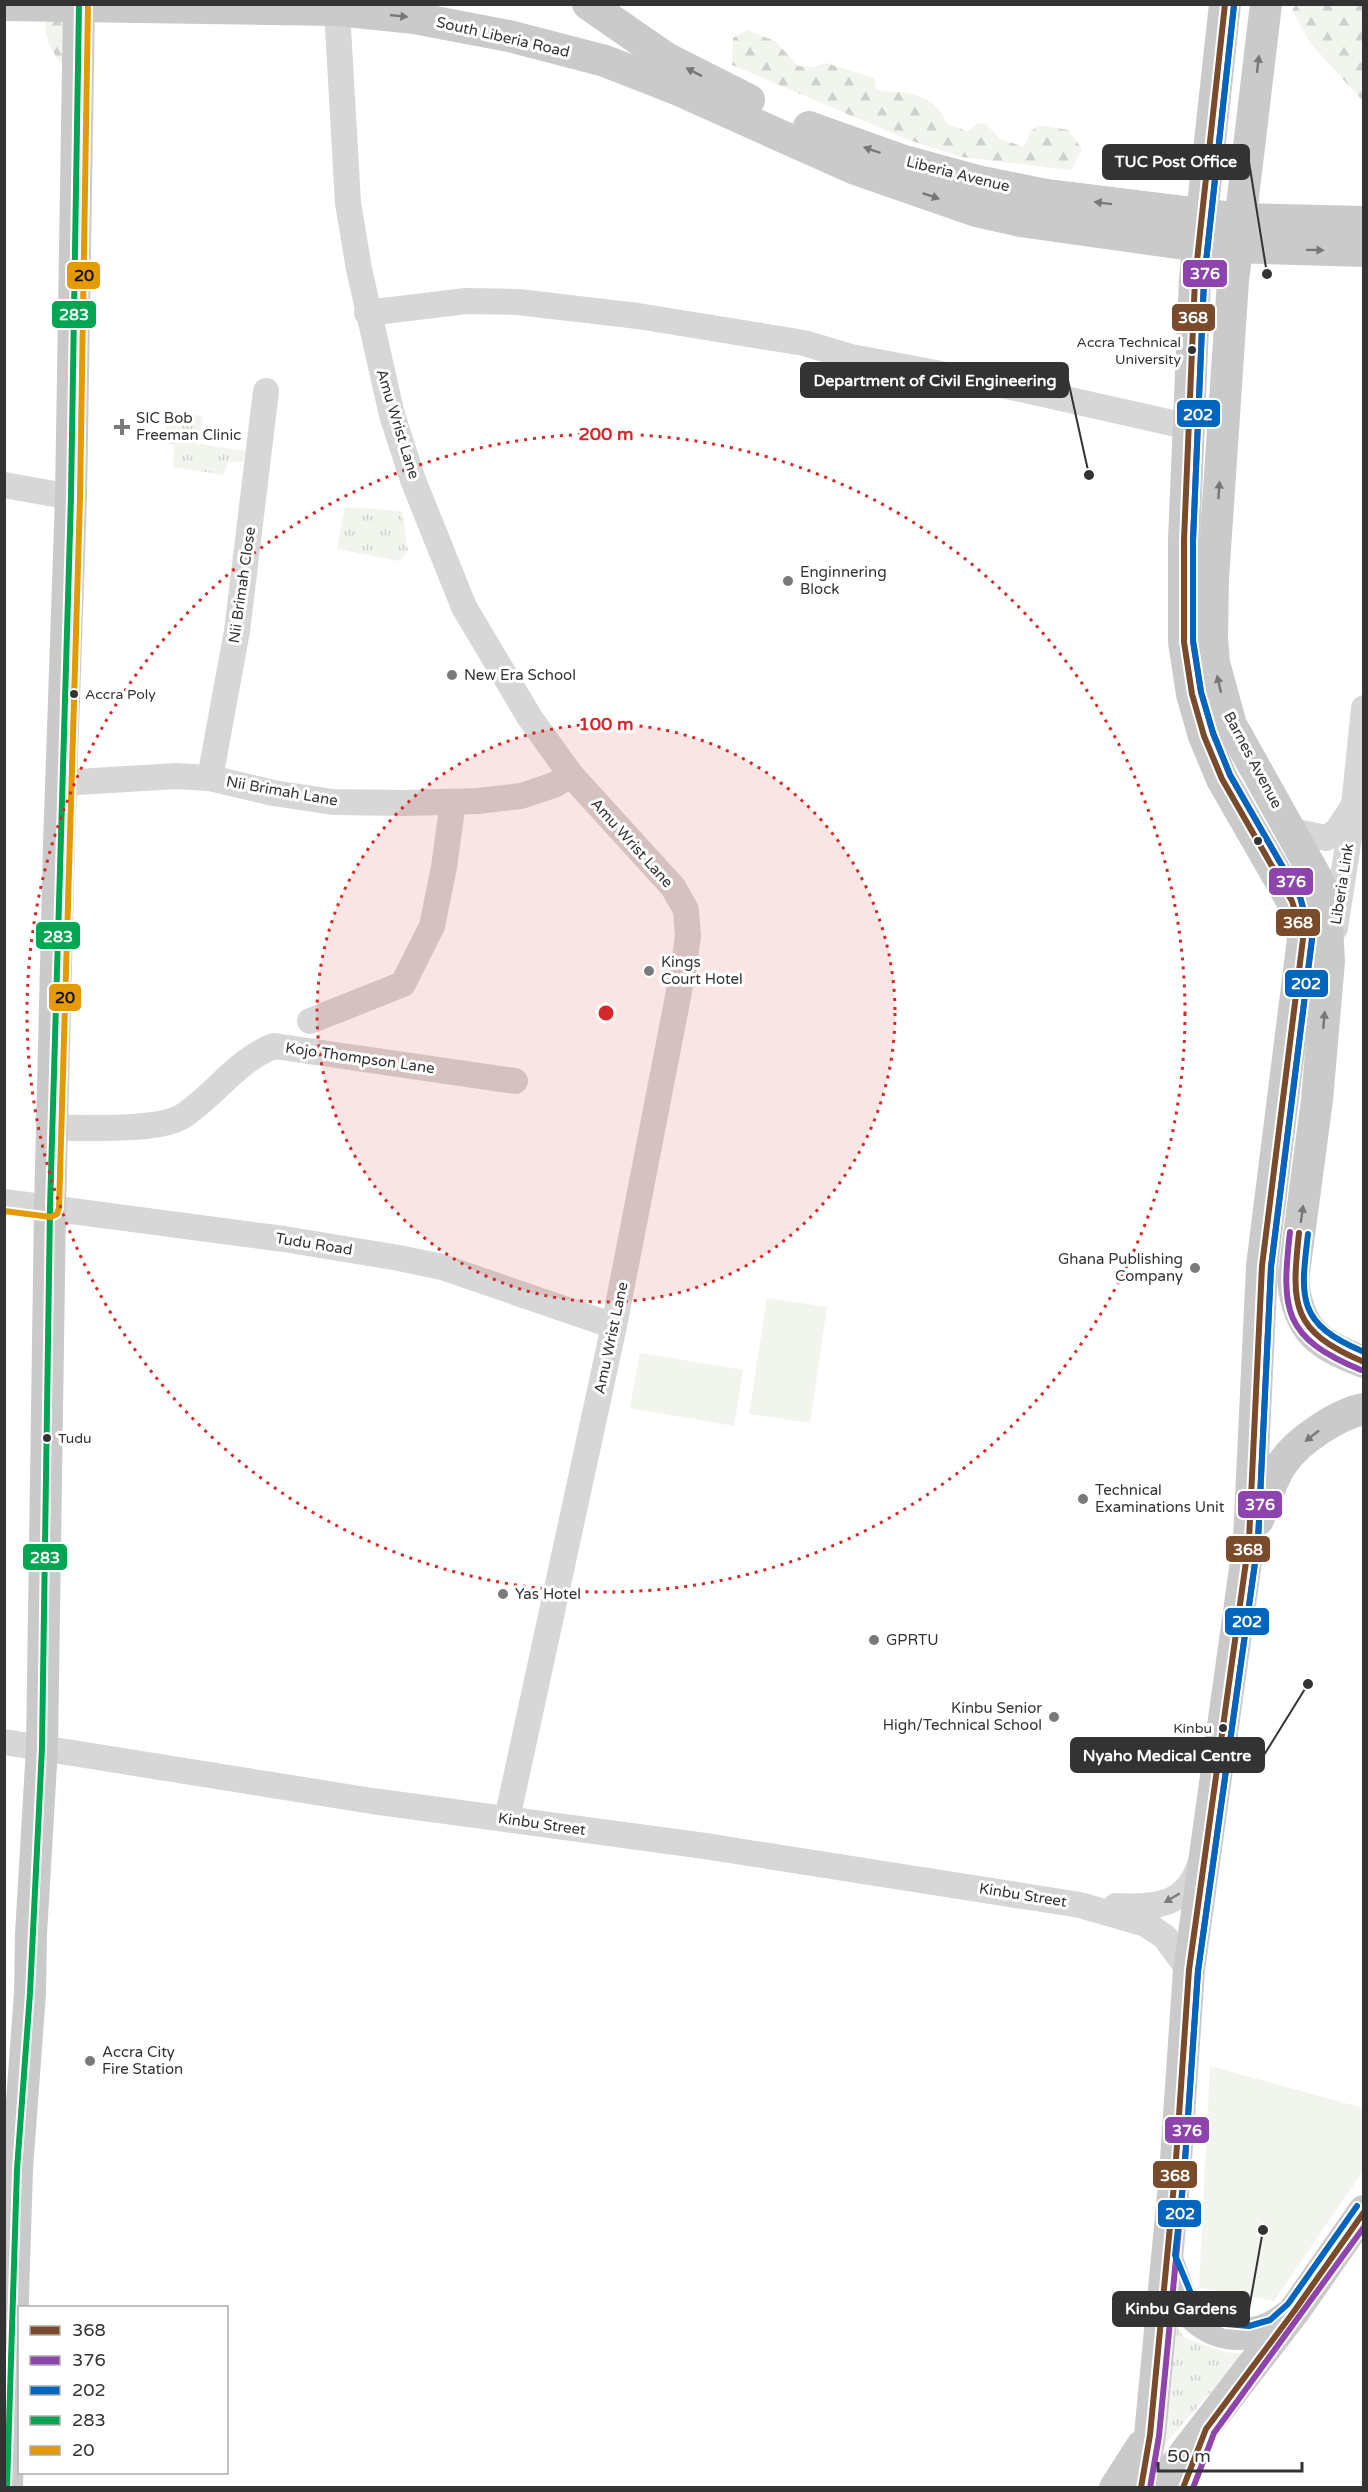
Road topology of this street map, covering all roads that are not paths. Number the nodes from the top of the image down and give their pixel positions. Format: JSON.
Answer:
{"nodes":[{"id":1,"x":588,"y":4,"type":"edge"},
{"id":2,"x":1225,"y":4,"type":"edge"},
{"id":3,"x":1266,"y":4,"type":"edge"},
{"id":4,"x":4,"y":5,"type":"edge"},
{"id":5,"x":79,"y":5,"type":"edge"},
{"id":6,"x":337,"y":10,"type":"junction"},
{"id":7,"x":625,"y":31,"type":"junction"},
{"id":8,"x":605,"y":61,"type":"junction"},
{"id":9,"x":1201,"y":215,"type":"junction"},
{"id":10,"x":1364,"y":222,"type":"edge"},
{"id":11,"x":1239,"y":234,"type":"junction"},
{"id":12,"x":1199,"y":246,"type":"junction"},
{"id":13,"x":1364,"y":251,"type":"edge"},
{"id":14,"x":367,"y":313,"type":"junction"},
{"id":15,"x":266,"y":391,"type":"dead end"},
{"id":16,"x":1190,"y":427,"type":"junction"},
{"id":17,"x":4,"y":485,"type":"edge"},
{"id":18,"x":71,"y":497,"type":"junction"},
{"id":19,"x":1364,"y":708,"type":"edge"},
{"id":20,"x":571,"y":775,"type":"junction"},
{"id":21,"x":210,"y":778,"type":"junction"},
{"id":22,"x":61,"y":783,"type":"junction"},
{"id":23,"x":453,"y":802,"type":"junction"},
{"id":24,"x":1354,"y":806,"type":"junction"},
{"id":25,"x":1292,"y":831,"type":"junction"},
{"id":26,"x":1329,"y":962,"type":"junction"},
{"id":27,"x":310,"y":1021,"type":"dead end"},
{"id":28,"x":515,"y":1081,"type":"dead end"},
{"id":29,"x":52,"y":1128,"type":"junction"},
{"id":30,"x":4,"y":1202,"type":"edge"},
{"id":31,"x":50,"y":1208,"type":"junction"},
{"id":32,"x":614,"y":1326,"type":"junction"},
{"id":33,"x":1364,"y":1362,"type":"edge"},
{"id":34,"x":1364,"y":1409,"type":"edge"},
{"id":35,"x":1249,"y":1540,"type":"junction"},
{"id":36,"x":4,"y":1742,"type":"edge"},
{"id":37,"x":42,"y":1748,"type":"junction"},
{"id":38,"x":507,"y":1820,"type":"junction"},
{"id":39,"x":1203,"y":1852,"type":"junction"},
{"id":40,"x":1080,"y":1905,"type":"junction"},
{"id":41,"x":1189,"y":1971,"type":"junction"},
{"id":42,"x":11,"y":2169,"type":"edge"},
{"id":43,"x":1364,"y":2211,"type":"edge"},
{"id":44,"x":1166,"y":2256,"type":"junction"},
{"id":45,"x":1295,"y":2310,"type":"junction"},
{"id":46,"x":1206,"y":2429,"type":"junction"},
{"id":47,"x":1150,"y":2435,"type":"junction"},
{"id":48,"x":6,"y":2469,"type":"edge"},
{"id":49,"x":1115,"y":2487,"type":"edge"},
{"id":50,"x":1141,"y":2487,"type":"edge"},
{"id":51,"x":1158,"y":2487,"type":"edge"},
{"id":52,"x":1183,"y":2487,"type":"edge"}],
"edges":[{"from":1,"to":7,"type":"main road","name":"Liberia Avenue"},
{"from":2,"to":9,"type":"main road","name":"Barnes Avenue"},
{"from":11,"to":3,"type":"main road","name":"Barnes Avenue","one_way":true},
{"from":4,"to":5,"type":"main road","name":"South Liberia Road"},
{"from":5,"to":6,"type":"main road","name":"South Liberia Road"},
{"from":5,"to":18,"type":"main road"},
{"from":6,"to":8,"type":"main road","name":"South Liberia Road","one_way":true},
{"from":6,"to":14,"type":"street","name":"Amu Wrist Lane"},
{"from":7,"to":8,"type":"main road"},
{"from":9,"to":7,"type":"main road","name":"Liberia Avenue","one_way":true},
{"from":8,"to":12,"type":"main road","name":"Liberia Avenue","one_way":true},
{"from":9,"to":11,"type":"main road","name":"Liberia Avenue"},
{"from":9,"to":12,"type":"main road","name":"Barnes Avenue"},
{"from":10,"to":11,"type":"main road","name":"Liberia Avenue"},
{"from":11,"to":12,"type":"main road","name":"Liberia Avenue"},
{"from":11,"to":13,"type":"main road","name":"Liberia Avenue","one_way":true},
{"from":25,"to":11,"type":"main road","name":"Barnes Avenue","one_way":true},
{"from":12,"to":16,"type":"main road","name":"Barnes Avenue"},
{"from":14,"to":16,"type":"street"},
{"from":14,"to":20,"type":"street","name":"Amu Wrist Lane"},
{"from":15,"to":21,"type":"street","name":"Nii Brimah Close"},
{"from":16,"to":35,"type":"main road","name":"Barnes Avenue"},
{"from":17,"to":18,"type":"street"},
{"from":18,"to":22,"type":"main road"},
{"from":19,"to":24,"type":"street","name":"Liberia Link"},
{"from":20,"to":23,"type":"street","name":"Nii Brimah Lane"},
{"from":20,"to":32,"type":"street","name":"Amu Wrist Lane"},
{"from":21,"to":22,"type":"street","name":"Nii Brimah Lane"},
{"from":21,"to":23,"type":"street","name":"Nii Brimah Lane"},
{"from":22,"to":29,"type":"main road"},
{"from":23,"to":27,"type":"street"},
{"from":24,"to":25,"type":"street","name":"Liberia Link"},
{"from":24,"to":26,"type":"street","name":"Liberia Link"},
{"from":25,"to":26,"type":"main road","name":"Barnes Avenue"},
{"from":33,"to":26,"type":"main road","name":"Barnes Avenue","one_way":true},
{"from":28,"to":29,"type":"street","name":"Kojo Thompson Lane"},
{"from":29,"to":31,"type":"main road"},
{"from":30,"to":31,"type":"street","name":"Tudu Road"},
{"from":31,"to":32,"type":"street","name":"Tudu Road"},
{"from":31,"to":37,"type":"main road"},
{"from":32,"to":38,"type":"street","name":"Amu Wrist Lane"},
{"from":34,"to":35,"type":"main road","one_way":true},
{"from":35,"to":39,"type":"main road","name":"Barnes Avenue"},
{"from":36,"to":37,"type":"street","name":"Kinbu Street"},
{"from":37,"to":38,"type":"street","name":"Kinbu Street"},
{"from":37,"to":42,"type":"main road"},
{"from":38,"to":40,"type":"street","name":"Kinbu Street"},
{"from":39,"to":40,"type":"street","one_way":true},
{"from":39,"to":41,"type":"main road","name":"Barnes Avenue"},
{"from":40,"to":41,"type":"street"},
{"from":41,"to":44,"type":"main road","name":"Barnes Avenue"},
{"from":42,"to":48,"type":"main road"},
{"from":43,"to":45,"type":"main road"},
{"from":44,"to":45,"type":"main road"},
{"from":44,"to":47,"type":"main road","name":"Barnes Avenue"},
{"from":45,"to":46,"type":"main road"},
{"from":46,"to":51,"type":"main road"},
{"from":46,"to":52,"type":"main road"},
{"from":47,"to":49,"type":"main road"},
{"from":47,"to":50,"type":"main road","name":"Barnes Avenue"}]}
